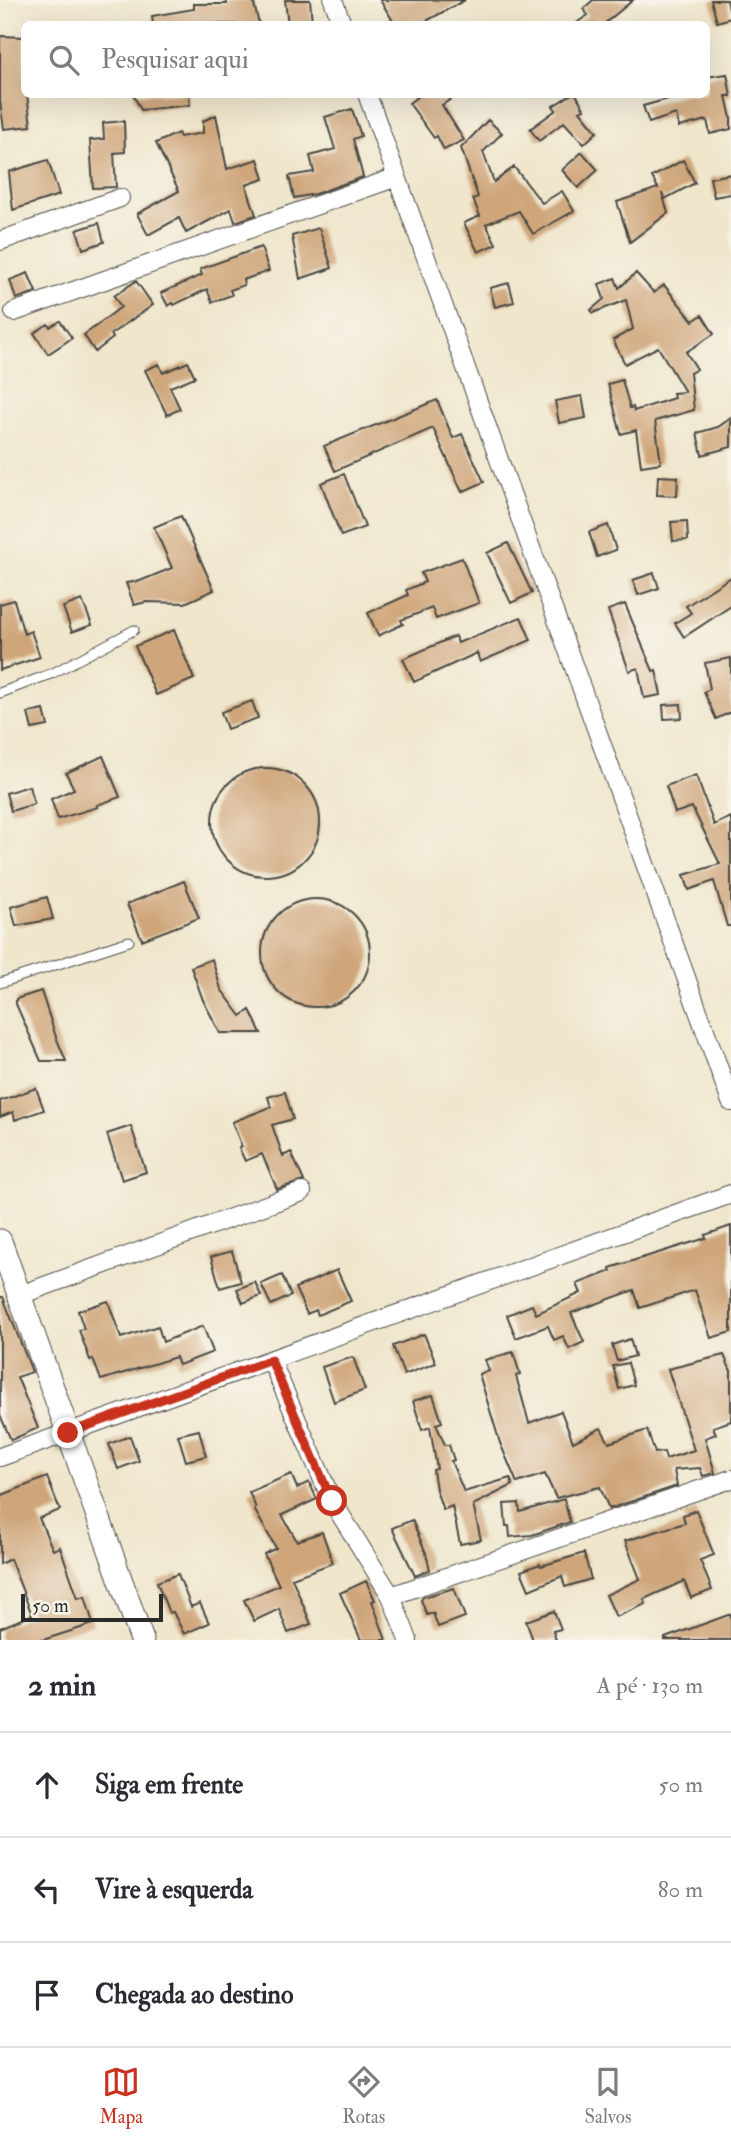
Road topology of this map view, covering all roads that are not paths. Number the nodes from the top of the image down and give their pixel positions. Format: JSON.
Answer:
{"nodes":[{"id":1,"x":333,"y":0,"type":"edge"},
{"id":2,"x":341,"y":21,"type":"edge"},
{"id":3,"x":368,"y":98,"type":"edge"},
{"id":4,"x":397,"y":177,"type":"junction"},
{"id":5,"x":120,"y":198,"type":"dead end"},
{"id":6,"x":0,"y":241,"type":"edge"},
{"id":7,"x":14,"y":312,"type":"dead end"},
{"id":8,"x":134,"y":631,"type":"dead end"},
{"id":9,"x":0,"y":693,"type":"edge"},
{"id":10,"x":128,"y":941,"type":"dead end"},
{"id":11,"x":0,"y":983,"type":"edge"},
{"id":12,"x":731,"y":1102,"type":"edge"},
{"id":13,"x":302,"y":1192,"type":"dead end"},
{"id":14,"x":731,"y":1194,"type":"edge"},
{"id":15,"x":0,"y":1241,"type":"edge"},
{"id":16,"x":20,"y":1295,"type":"junction"},
{"id":17,"x":271,"y":1360,"type":"junction"},
{"id":18,"x":68,"y":1433,"type":"junction"},
{"id":19,"x":0,"y":1457,"type":"edge"},
{"id":20,"x":731,"y":1479,"type":"edge"},
{"id":21,"x":391,"y":1596,"type":"junction"},
{"id":22,"x":142,"y":1640,"type":"edge"},
{"id":23,"x":408,"y":1640,"type":"edge"}],
"edges":[{"from":1,"to":2,"type":"street"},
{"from":3,"to":4,"type":"street"},
{"from":4,"to":7,"type":"street"},
{"from":4,"to":12,"type":"street"},
{"from":5,"to":6,"type":"street"},
{"from":8,"to":9,"type":"lane"},
{"from":10,"to":11,"type":"lane"},
{"from":13,"to":16,"type":"street"},
{"from":14,"to":17,"type":"street"},
{"from":15,"to":16,"type":"street"},
{"from":16,"to":18,"type":"street"},
{"from":17,"to":18,"type":"street"},
{"from":17,"to":21,"type":"street"},
{"from":18,"to":19,"type":"street"},
{"from":18,"to":22,"type":"street"},
{"from":20,"to":21,"type":"street"},
{"from":21,"to":23,"type":"street"}]}
